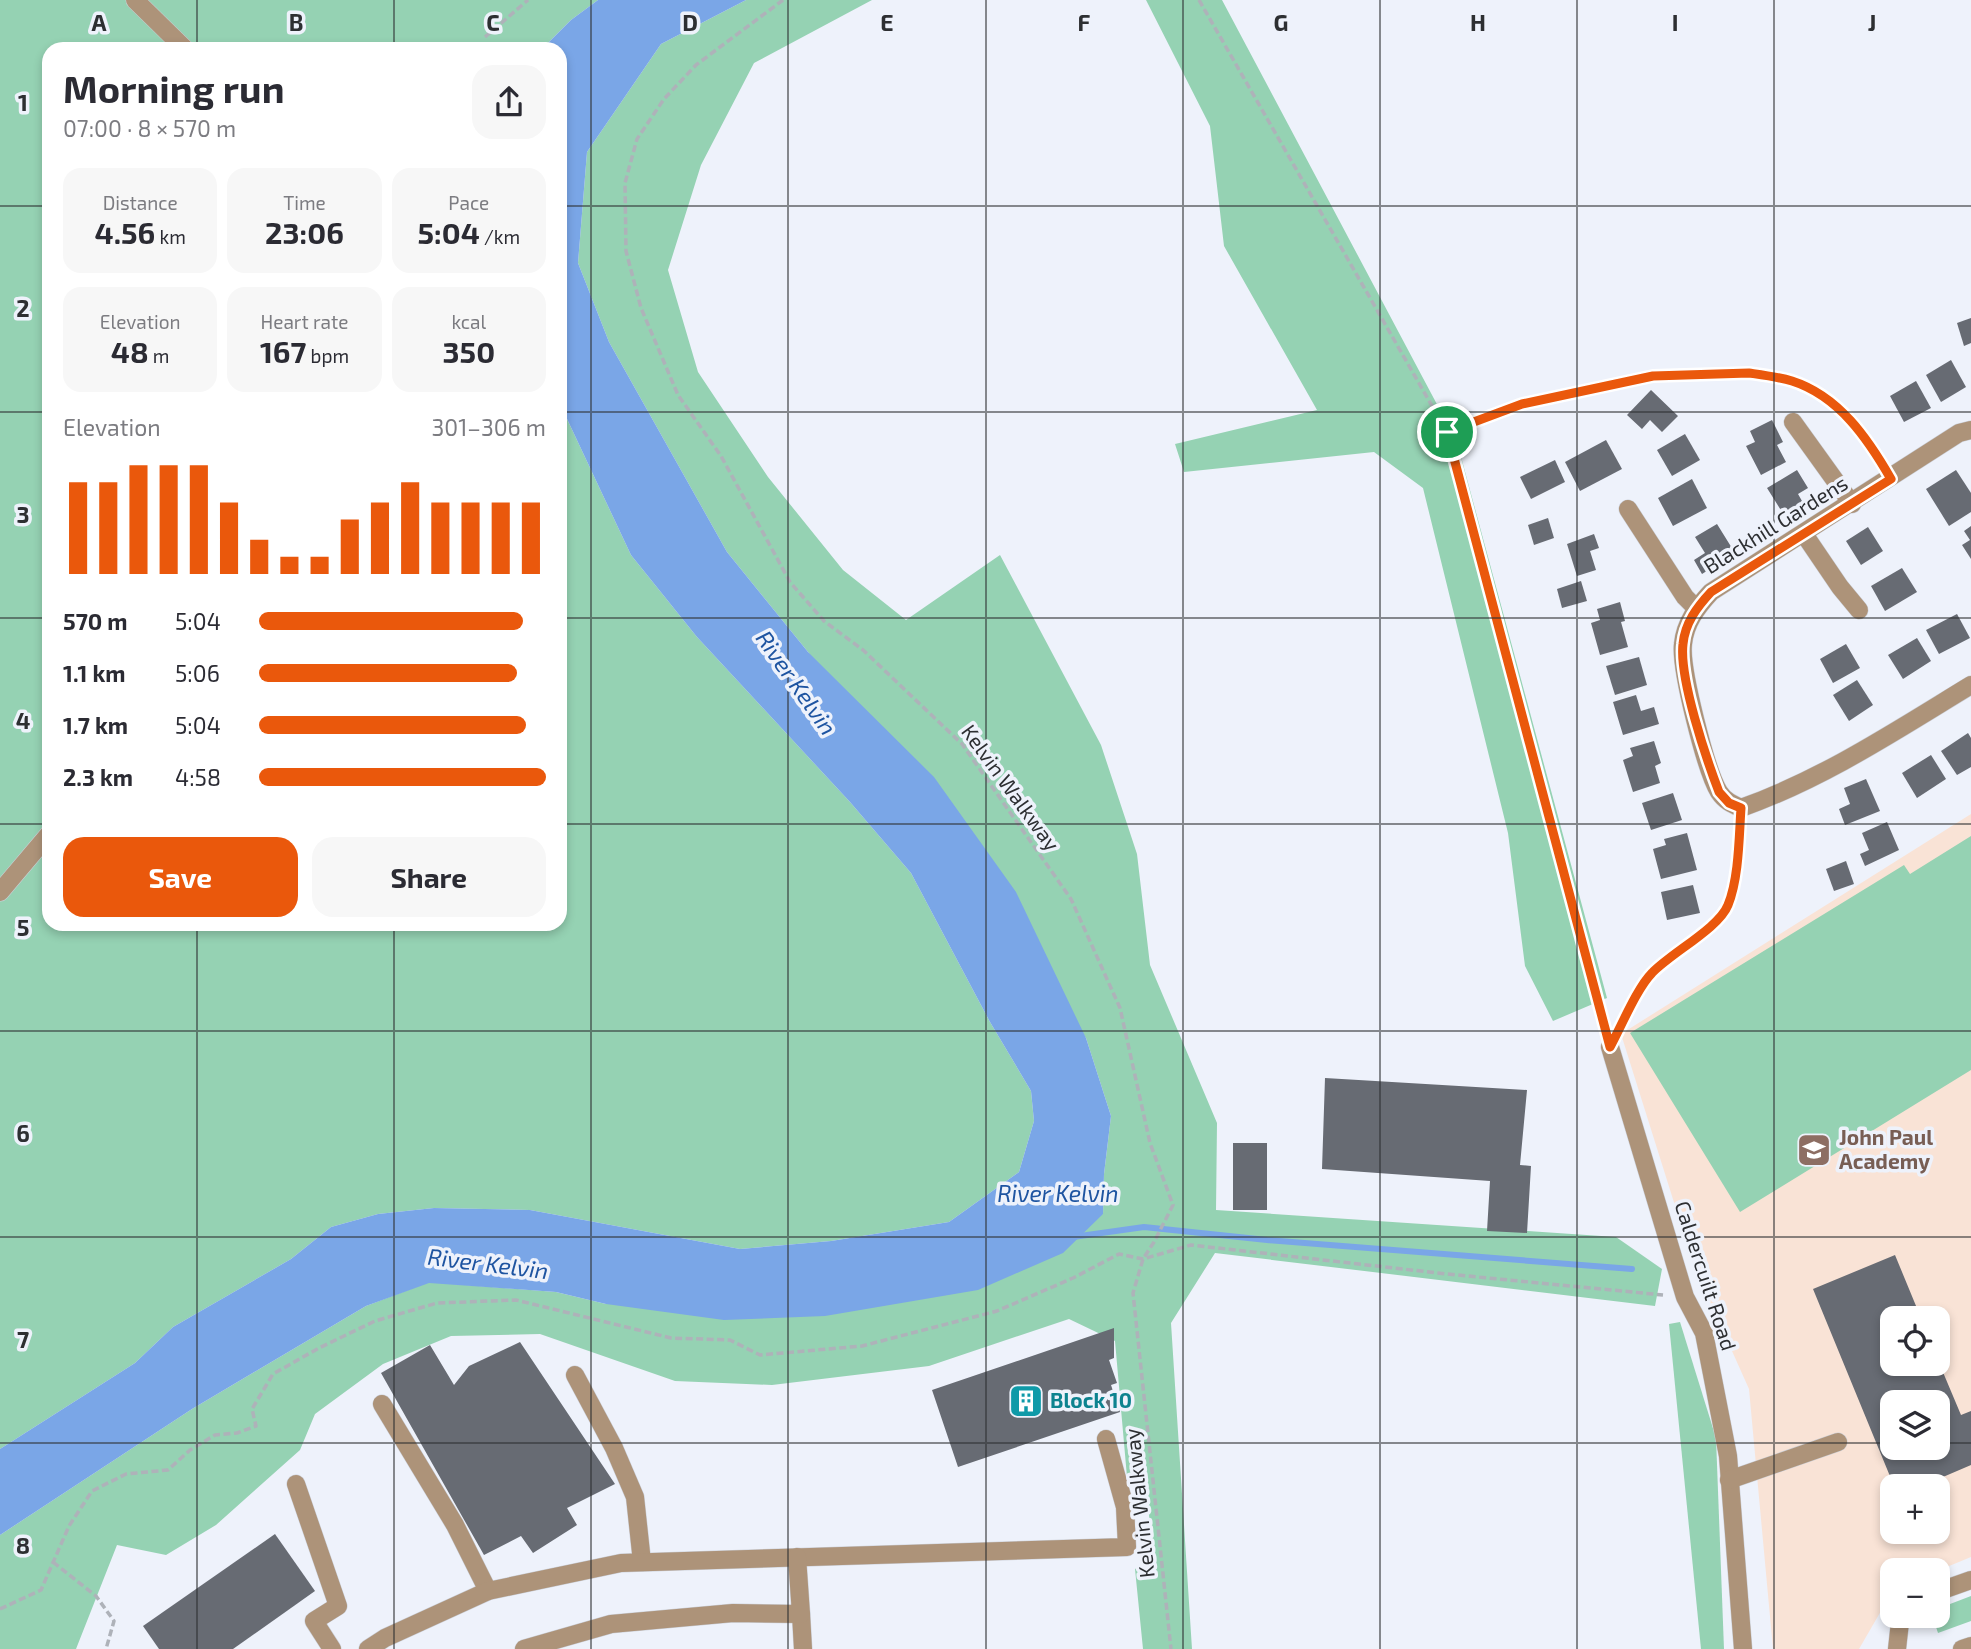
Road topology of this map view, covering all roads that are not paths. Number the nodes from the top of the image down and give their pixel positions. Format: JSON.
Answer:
{"nodes":[{"id":1,"x":135,"y":0,"type":"edge"},
{"id":2,"x":178,"y":42,"type":"edge"},
{"id":3,"x":1793,"y":422,"type":"dead end"},
{"id":4,"x":1971,"y":430,"type":"edge"},
{"id":5,"x":1852,"y":503,"type":"junction"},
{"id":6,"x":1628,"y":509,"type":"dead end"},
{"id":7,"x":1804,"y":534,"type":"junction"},
{"id":8,"x":1696,"y":608,"type":"junction"},
{"id":9,"x":1859,"y":610,"type":"dead end"},
{"id":10,"x":1971,"y":685,"type":"edge"},
{"id":11,"x":42,"y":842,"type":"edge"},
{"id":12,"x":0,"y":892,"type":"edge"},
{"id":13,"x":1610,"y":1047,"type":"road end"},
{"id":14,"x":575,"y":1375,"type":"dead end"},
{"id":15,"x":382,"y":1404,"type":"dead end"},
{"id":16,"x":1106,"y":1439,"type":"dead end"},
{"id":17,"x":1838,"y":1442,"type":"dead end"},
{"id":18,"x":1729,"y":1480,"type":"junction"},
{"id":19,"x":296,"y":1483,"type":"dead end"},
{"id":20,"x":797,"y":1558,"type":"junction"},
{"id":21,"x":642,"y":1562,"type":"junction"},
{"id":22,"x":1971,"y":1580,"type":"edge"},
{"id":23,"x":1950,"y":1587,"type":"edge"},
{"id":24,"x":488,"y":1591,"type":"junction"},
{"id":25,"x":801,"y":1614,"type":"junction"},
{"id":26,"x":1899,"y":1628,"type":"edge"},
{"id":27,"x":1971,"y":1646,"type":"edge"},
{"id":28,"x":332,"y":1649,"type":"edge"},
{"id":29,"x":369,"y":1649,"type":"edge"},
{"id":30,"x":524,"y":1649,"type":"edge"},
{"id":31,"x":803,"y":1649,"type":"edge"},
{"id":32,"x":1743,"y":1649,"type":"edge"},
{"id":33,"x":1897,"y":1649,"type":"edge"},
{"id":34,"x":1962,"y":1649,"type":"edge"}],
"edges":[{"from":1,"to":2,"type":"street"},
{"from":3,"to":5,"type":"street"},
{"from":4,"to":5,"type":"street","name":"Blackhill Gardens"},
{"from":5,"to":7,"type":"street","name":"Blackhill Gardens"},
{"from":6,"to":8,"type":"street"},
{"from":7,"to":8,"type":"street","name":"Blackhill Gardens"},
{"from":7,"to":9,"type":"street"},
{"from":8,"to":10,"type":"street","name":"Blackhill Gardens"},
{"from":11,"to":12,"type":"street"},
{"from":13,"to":18,"type":"street","name":"Caldercuilt Road"},
{"from":14,"to":21,"type":"street"},
{"from":15,"to":24,"type":"street"},
{"from":16,"to":20,"type":"street"},
{"from":17,"to":18,"type":"street"},
{"from":18,"to":32,"type":"street","name":"Caldercuilt Road"},
{"from":19,"to":28,"type":"street"},
{"from":20,"to":21,"type":"street"},
{"from":20,"to":25,"type":"street"},
{"from":21,"to":24,"type":"street"},
{"from":22,"to":23,"type":"street"},
{"from":24,"to":29,"type":"street"},
{"from":25,"to":30,"type":"street"},
{"from":25,"to":31,"type":"street"},
{"from":26,"to":33,"type":"street"},
{"from":27,"to":34,"type":"street"}]}
